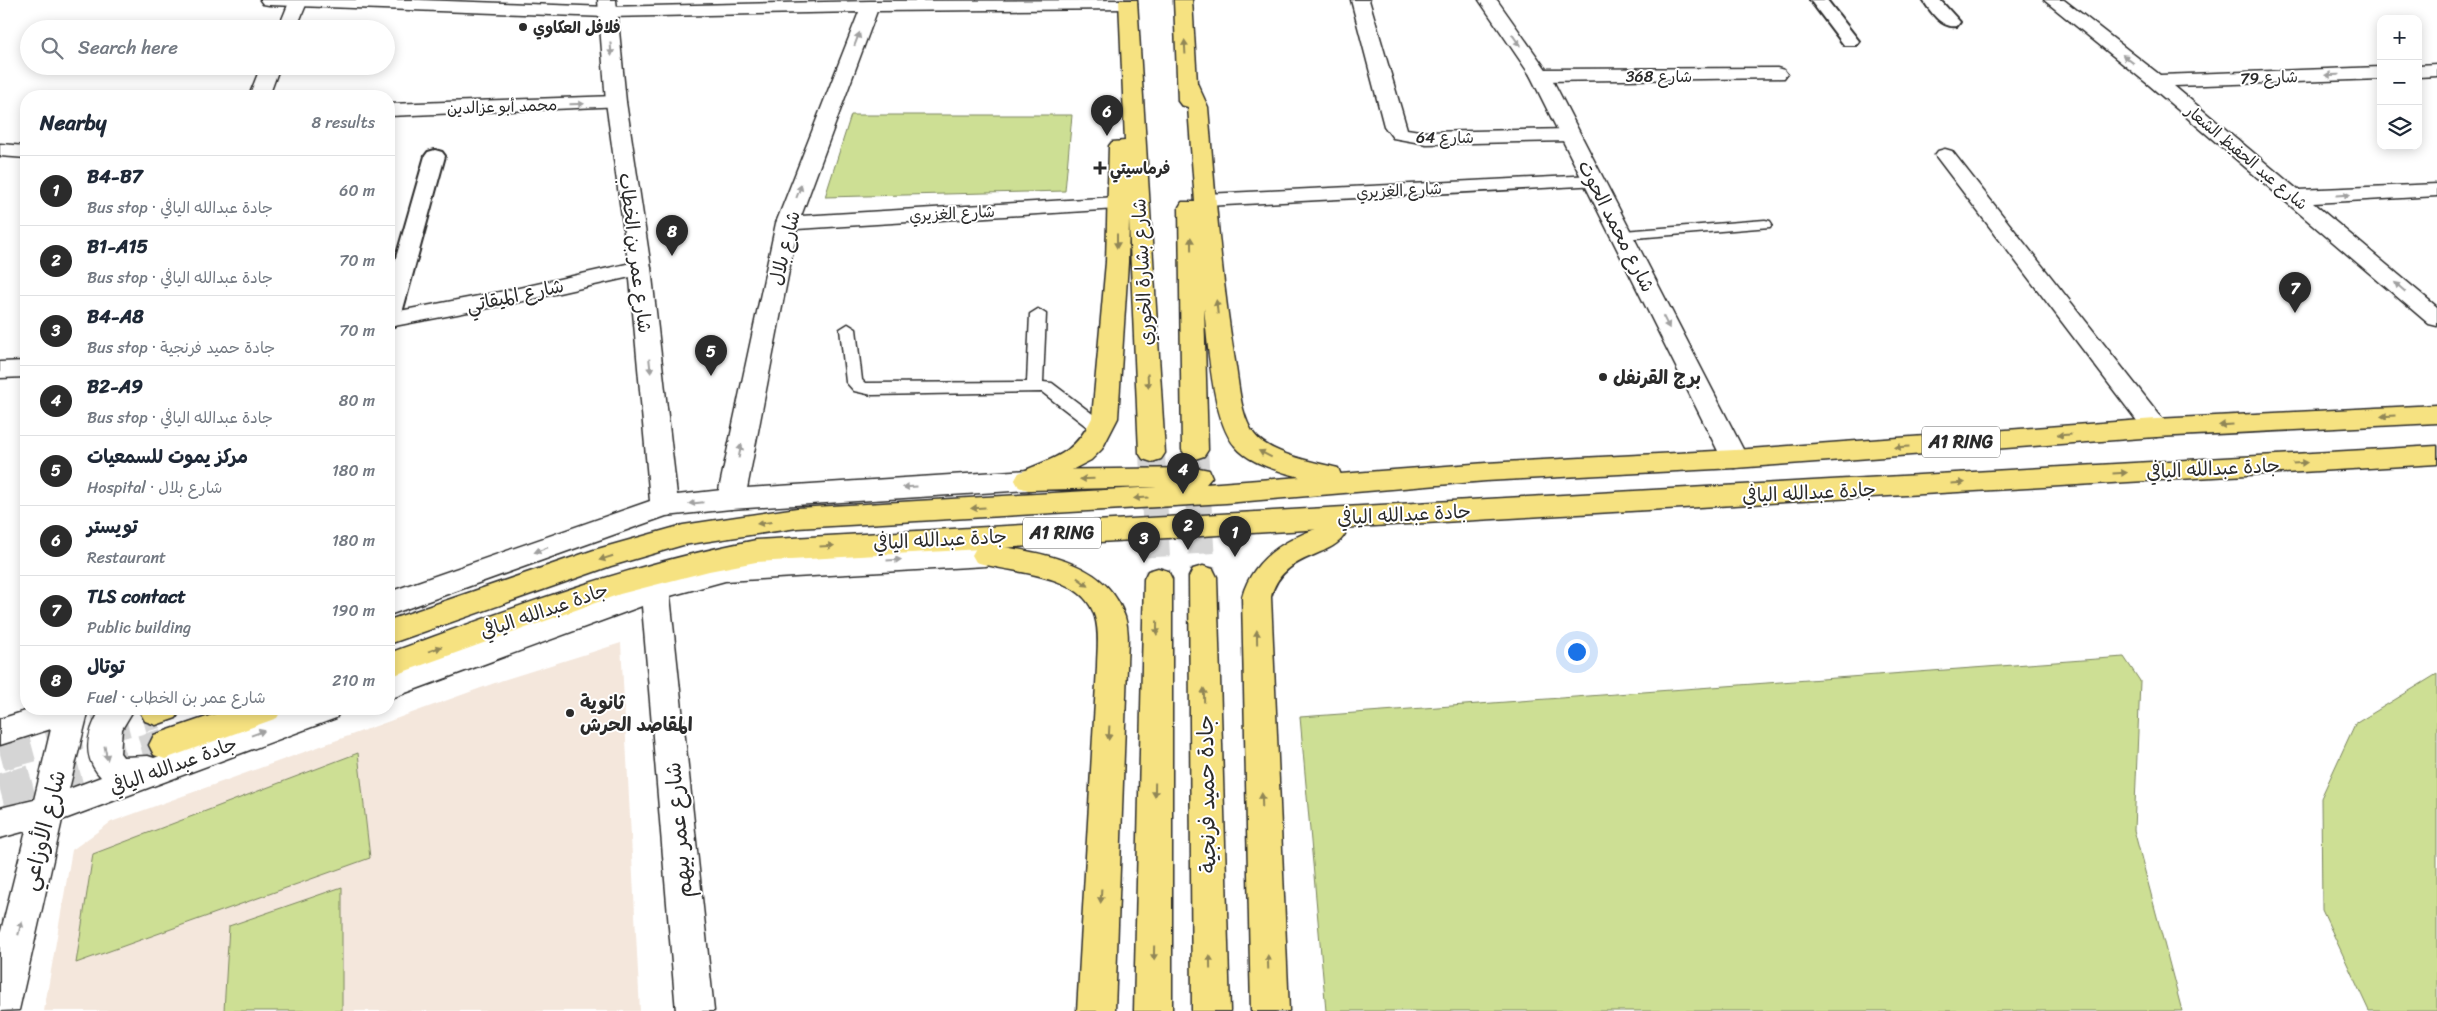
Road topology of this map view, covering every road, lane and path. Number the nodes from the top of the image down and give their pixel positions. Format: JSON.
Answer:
{"nodes":[{"id":1,"x":269,"y":0,"type":"edge"},
{"id":2,"x":1183,"y":0,"type":"edge"},
{"id":3,"x":1360,"y":0,"type":"edge"},
{"id":4,"x":1488,"y":0,"type":"edge"},
{"id":5,"x":1818,"y":0,"type":"edge"},
{"id":6,"x":1931,"y":0,"type":"edge"},
{"id":7,"x":2053,"y":0,"type":"edge"},
{"id":8,"x":298,"y":1,"type":"edge"},
{"id":9,"x":983,"y":2,"type":"edge"},
{"id":10,"x":1128,"y":2,"type":"edge"},
{"id":11,"x":806,"y":4,"type":"edge"},
{"id":12,"x":607,"y":6,"type":"edge"},
{"id":13,"x":870,"y":6,"type":"junction"},
{"id":14,"x":291,"y":20,"type":"edge"},
{"id":15,"x":1951,"y":22,"type":"dead end"},
{"id":16,"x":1850,"y":41,"type":"dead end"},
{"id":17,"x":2437,"y":70,"type":"edge"},
{"id":18,"x":1131,"y":71,"type":"junction"},
{"id":19,"x":2422,"y":71,"type":"edge"},
{"id":20,"x":2377,"y":73,"type":"edge"},
{"id":21,"x":1777,"y":74,"type":"dead end"},
{"id":22,"x":267,"y":75,"type":"edge"},
{"id":23,"x":1540,"y":75,"type":"junction"},
{"id":24,"x":2156,"y":82,"type":"junction"},
{"id":25,"x":1187,"y":83,"type":"junction"},
{"id":26,"x":261,"y":90,"type":"edge"},
{"id":27,"x":616,"y":102,"type":"junction"},
{"id":28,"x":395,"y":110,"type":"edge"},
{"id":29,"x":1570,"y":135,"type":"junction"},
{"id":30,"x":0,"y":150,"type":"edge"},
{"id":31,"x":20,"y":152,"type":"edge"},
{"id":32,"x":1945,"y":155,"type":"dead end"},
{"id":33,"x":435,"y":156,"type":"dead end"},
{"id":34,"x":1593,"y":180,"type":"junction"},
{"id":35,"x":2437,"y":190,"type":"edge"},
{"id":36,"x":2294,"y":197,"type":"junction"},
{"id":37,"x":1206,"y":200,"type":"junction"},
{"id":38,"x":1117,"y":203,"type":"junction"},
{"id":39,"x":787,"y":223,"type":"junction"},
{"id":40,"x":1765,"y":224,"type":"dead end"},
{"id":41,"x":1623,"y":235,"type":"junction"},
{"id":42,"x":640,"y":268,"type":"junction"},
{"id":43,"x":395,"y":299,"type":"edge"},
{"id":44,"x":1038,"y":314,"type":"dead end"},
{"id":45,"x":395,"y":319,"type":"edge"},
{"id":46,"x":2437,"y":319,"type":"edge"},
{"id":47,"x":848,"y":329,"type":"dead end"},
{"id":48,"x":1035,"y":386,"type":"junction"},
{"id":49,"x":2437,"y":414,"type":"edge"},
{"id":50,"x":1101,"y":428,"type":"junction"},
{"id":51,"x":2156,"y":428,"type":"junction"},
{"id":52,"x":1195,"y":450,"type":"tunnel mouth"},
{"id":53,"x":1152,"y":453,"type":"tunnel mouth"},
{"id":54,"x":2437,"y":455,"type":"edge"},
{"id":55,"x":1735,"y":459,"type":"junction"},
{"id":56,"x":1486,"y":472,"type":"junction"},
{"id":57,"x":1328,"y":474,"type":"junction"},
{"id":58,"x":1028,"y":480,"type":"junction"},
{"id":59,"x":1752,"y":496,"type":"junction"},
{"id":60,"x":731,"y":499,"type":"junction"},
{"id":61,"x":664,"y":506,"type":"junction"},
{"id":62,"x":1331,"y":534,"type":"junction"},
{"id":63,"x":986,"y":555,"type":"junction"},
{"id":64,"x":1203,"y":577,"type":"tunnel mouth"},
{"id":65,"x":1158,"y":579,"type":"tunnel mouth"},
{"id":66,"x":655,"y":589,"type":"junction"},
{"id":67,"x":395,"y":602,"type":"edge"},
{"id":68,"x":395,"y":630,"type":"edge"},
{"id":69,"x":395,"y":663,"type":"edge"},
{"id":70,"x":395,"y":684,"type":"edge"},
{"id":71,"x":54,"y":715,"type":"edge"},
{"id":72,"x":72,"y":715,"type":"edge"},
{"id":73,"x":113,"y":715,"type":"edge"},
{"id":74,"x":253,"y":715,"type":"edge"},
{"id":75,"x":304,"y":715,"type":"edge"},
{"id":76,"x":0,"y":732,"type":"edge"},
{"id":77,"x":161,"y":757,"type":"junction"},
{"id":78,"x":48,"y":811,"type":"junction"},
{"id":79,"x":0,"y":823,"type":"edge"},
{"id":80,"x":0,"y":1010,"type":"edge"},
{"id":81,"x":695,"y":1011,"type":"edge"},
{"id":82,"x":1096,"y":1011,"type":"edge"},
{"id":83,"x":1153,"y":1011,"type":"edge"},
{"id":84,"x":1211,"y":1011,"type":"edge"},
{"id":85,"x":1270,"y":1011,"type":"edge"}],
"edges":[{"from":1,"to":8,"type":"street"},
{"from":25,"to":2,"type":"main road","one_way":true},
{"from":3,"to":29,"type":"street","name":"شارع 64"},
{"from":4,"to":23,"type":"street","name":"شارع محمد الحوت","one_way":true},
{"from":5,"to":16,"type":"street"},
{"from":6,"to":15,"type":"street"},
{"from":24,"to":7,"type":"street","name":"شارع عبد الحفيظ الشعار","one_way":true},
{"from":8,"to":12,"type":"street"},
{"from":8,"to":14,"type":"street"},
{"from":9,"to":10,"type":"street"},
{"from":9,"to":13,"type":"street"},
{"from":10,"to":18,"type":"main road","name":"شارع بشارة الخوري"},
{"from":11,"to":12,"type":"street"},
{"from":11,"to":13,"type":"street"},
{"from":12,"to":27,"type":"street","name":"شارع عمر بن الخطاب","one_way":true},
{"from":39,"to":13,"type":"street","name":"شارع بلال","one_way":true},
{"from":17,"to":19,"type":"street"},
{"from":18,"to":38,"type":"main road"},
{"from":18,"to":53,"type":"main road","name":"شارع بشارة الخوري","one_way":true},
{"from":20,"to":24,"type":"street","name":"شارع 79","one_way":true},
{"from":21,"to":23,"type":"street","name":"شارع 368"},
{"from":22,"to":26,"type":"street"},
{"from":23,"to":29,"type":"street","name":"شارع محمد الحوت"},
{"from":24,"to":36,"type":"street","name":"شارع عبد الحفيظ الشعار"},
{"from":25,"to":37,"type":"main road"},
{"from":52,"to":25,"type":"main road","one_way":true},
{"from":28,"to":27,"type":"street","name":"محمد أبو عزالدين","one_way":true},
{"from":27,"to":42,"type":"street","name":"شارع عمر بن الخطاب"},
{"from":29,"to":34,"type":"street","name":"شارع محمد الحوت"},
{"from":30,"to":31,"type":"street"},
{"from":32,"to":51,"type":"street"},
{"from":33,"to":43,"type":"street"},
{"from":34,"to":37,"type":"street","name":"شارع الغزيري"},
{"from":34,"to":41,"type":"street","name":"شارع محمد الحوت"},
{"from":36,"to":35,"type":"street","one_way":true},
{"from":46,"to":36,"type":"street","name":"شارع عبد الحفيظ الشعار","one_way":true},
{"from":57,"to":37,"type":"main road","one_way":true},
{"from":38,"to":39,"type":"street","name":"شارع الغزيري"},
{"from":38,"to":50,"type":"main road","one_way":true},
{"from":60,"to":39,"type":"street","name":"شارع بلال","one_way":true},
{"from":40,"to":41,"type":"lane"},
{"from":41,"to":55,"type":"street","name":"شارع محمد الحوت","one_way":true},
{"from":42,"to":45,"type":"street","name":"شارع الميقاتي"},
{"from":42,"to":61,"type":"street","name":"شارع عمر بن الخطاب","one_way":true},
{"from":44,"to":48,"type":"lane"},
{"from":47,"to":48,"type":"lane"},
{"from":48,"to":50,"type":"lane"},
{"from":49,"to":51,"type":"main road","name":"جادة عبدالله اليافي","number":"A1 RING","one_way":true},
{"from":50,"to":58,"type":"main road"},
{"from":51,"to":55,"type":"main road","name":"جادة عبدالله اليافي","number":"A1 RING","one_way":true},
{"from":59,"to":54,"type":"main road","name":"جادة عبدالله اليافي","number":"A1 RING","one_way":true},
{"from":55,"to":56,"type":"main road","name":"جادة عبدالله اليافي","number":"A1 RING"},
{"from":56,"to":57,"type":"main road"},
{"from":56,"to":68,"type":"main road","name":"جادة عبدالله اليافي","number":"A1 RING","one_way":true},
{"from":57,"to":58,"type":"main road","one_way":true},
{"from":58,"to":60,"type":"street","one_way":true},
{"from":59,"to":62,"type":"main road"},
{"from":69,"to":59,"type":"main road","name":"جادة عبدالله اليافي","number":"A1 RING","one_way":true},
{"from":60,"to":61,"type":"street","one_way":true},
{"from":61,"to":67,"type":"street","one_way":true},
{"from":62,"to":63,"type":"main road"},
{"from":85,"to":62,"type":"main road","one_way":true},
{"from":66,"to":63,"type":"street","name":"جادة عبدالله اليافي","one_way":true},
{"from":63,"to":82,"type":"main road","one_way":true},
{"from":84,"to":64,"type":"main road","name":"جادة حميد فرنجية","one_way":true},
{"from":65,"to":83,"type":"main road","one_way":true},
{"from":66,"to":70,"type":"street","name":"جادة عبدالله اليافي"},
{"from":66,"to":81,"type":"street","name":"شارع عمر بيهم"},
{"from":71,"to":76,"type":"street"},
{"from":72,"to":78,"type":"street","name":"شارع الأوزاعي"},
{"from":73,"to":77,"type":"street","one_way":true},
{"from":74,"to":77,"type":"main road","name":"جادة عبدالله اليافي"},
{"from":77,"to":75,"type":"street","name":"جادة عبدالله اليافي","one_way":true},
{"from":77,"to":78,"type":"street","name":"جادة عبدالله اليافي"},
{"from":78,"to":79,"type":"street","name":"جادة عبدالله اليافي"},
{"from":80,"to":78,"type":"street","name":"شارع الأوزاعي","one_way":true}]}
